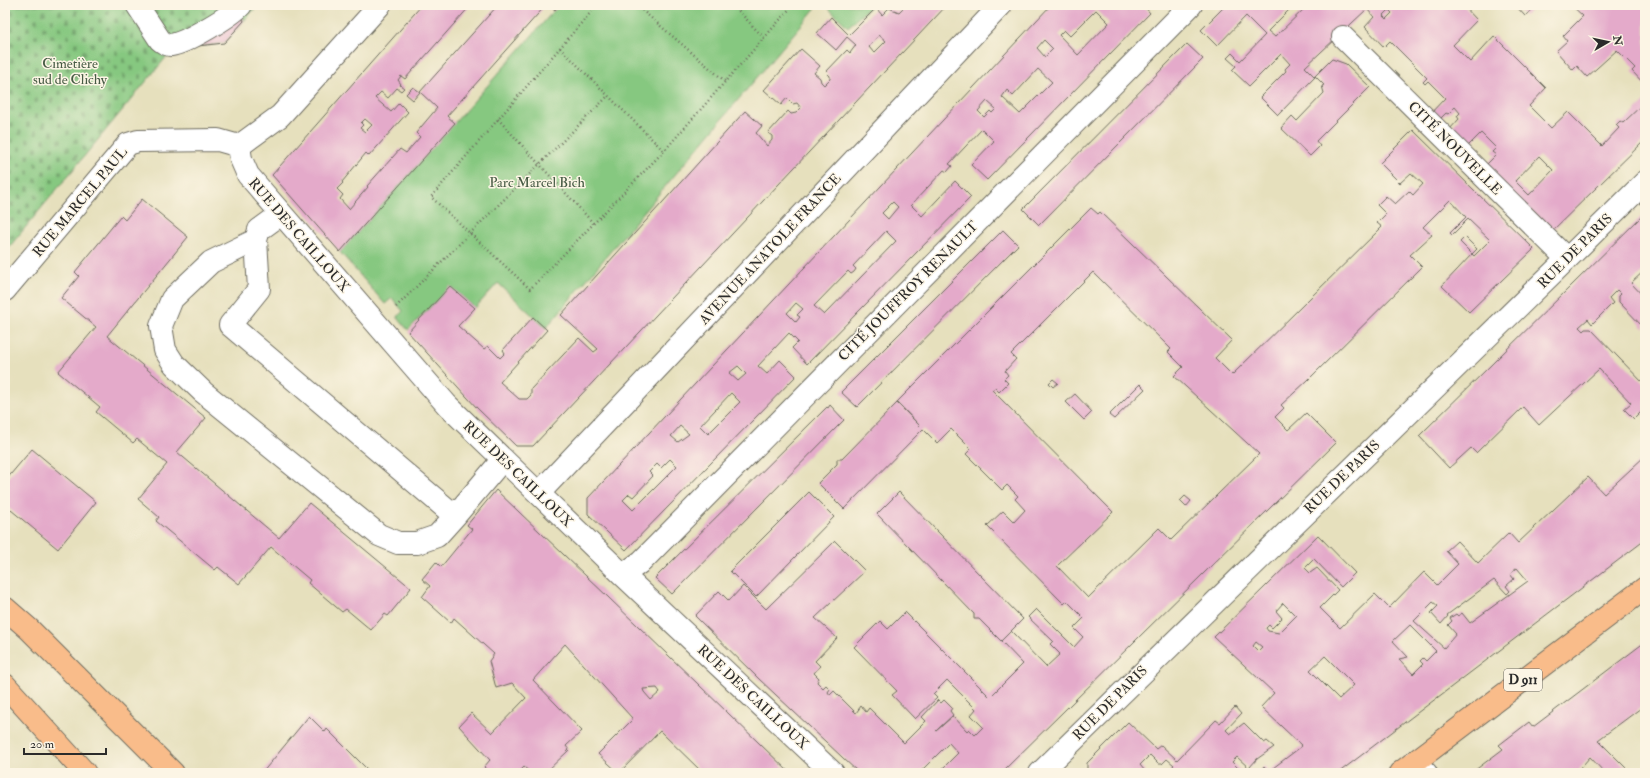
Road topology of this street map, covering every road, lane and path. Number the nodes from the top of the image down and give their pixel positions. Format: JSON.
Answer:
{"nodes":[{"id":1,"x":137,"y":5,"type":"edge"},
{"id":2,"x":242,"y":5,"type":"edge"},
{"id":3,"x":380,"y":5,"type":"edge"},
{"id":4,"x":597,"y":5,"type":"edge"},
{"id":5,"x":636,"y":5,"type":"edge"},
{"id":6,"x":733,"y":5,"type":"edge"},
{"id":7,"x":793,"y":5,"type":"edge"},
{"id":8,"x":1001,"y":5,"type":"edge"},
{"id":9,"x":1191,"y":5,"type":"edge"},
{"id":10,"x":1343,"y":37,"type":"dead end"},
{"id":11,"x":764,"y":38,"type":"junction"},
{"id":12,"x":560,"y":48,"type":"junction"},
{"id":13,"x":726,"y":82,"type":"junction"},
{"id":14,"x":608,"y":96,"type":"junction"},
{"id":15,"x":498,"y":119,"type":"junction"},
{"id":16,"x":239,"y":146,"type":"junction"},
{"id":17,"x":664,"y":152,"type":"junction"},
{"id":18,"x":539,"y":165,"type":"junction"},
{"id":19,"x":1645,"y":182,"type":"edge"},
{"id":20,"x":281,"y":214,"type":"junction"},
{"id":21,"x":594,"y":224,"type":"junction"},
{"id":22,"x":469,"y":234,"type":"junction"},
{"id":23,"x":256,"y":240,"type":"junction"},
{"id":24,"x":1567,"y":259,"type":"junction"},
{"id":25,"x":5,"y":290,"type":"edge"},
{"id":26,"x":377,"y":324,"type":"junction"},
{"id":27,"x":503,"y":459,"type":"junction"},
{"id":28,"x":539,"y":493,"type":"junction"},
{"id":29,"x":455,"y":516,"type":"junction"},
{"id":30,"x":623,"y":575,"type":"junction"},
{"id":31,"x":1645,"y":588,"type":"edge"},
{"id":32,"x":5,"y":608,"type":"edge"},
{"id":33,"x":5,"y":685,"type":"edge"},
{"id":34,"x":1051,"y":769,"type":"edge"},
{"id":35,"x":1414,"y":769,"type":"edge"},
{"id":36,"x":85,"y":773,"type":"edge"},
{"id":37,"x":173,"y":773,"type":"edge"},
{"id":38,"x":832,"y":773,"type":"edge"}],
"edges":[{"from":1,"to":2,"type":"street"},
{"from":3,"to":16,"type":"street"},
{"from":4,"to":12,"type":"path"},
{"from":5,"to":13,"type":"path"},
{"from":6,"to":11,"type":"path"},
{"from":7,"to":11,"type":"path"},
{"from":8,"to":28,"type":"street","name":"AVENUE ANATOLE FRANCE"},
{"from":9,"to":30,"type":"street","name":"CITÉ JOUFFROY RENAULT"},
{"from":10,"to":24,"type":"street","name":"CITÉ NOUVELLE"},
{"from":11,"to":13,"type":"path"},
{"from":12,"to":14,"type":"path"},
{"from":12,"to":15,"type":"path"},
{"from":13,"to":17,"type":"path"},
{"from":14,"to":17,"type":"path"},
{"from":14,"to":18,"type":"path"},
{"from":15,"to":18,"type":"path"},
{"from":15,"to":22,"type":"path"},
{"from":16,"to":20,"type":"street","name":"RUE DES CAILLOUX"},
{"from":16,"to":25,"type":"street","name":"RUE MARCEL PAUL"},
{"from":17,"to":21,"type":"path"},
{"from":18,"to":21,"type":"path"},
{"from":18,"to":22,"type":"path"},
{"from":19,"to":24,"type":"street","name":"RUE DE PARIS"},
{"from":20,"to":23,"type":"street"},
{"from":20,"to":26,"type":"street","name":"RUE DES CAILLOUX"},
{"from":21,"to":22,"type":"path"},
{"from":22,"to":26,"type":"path"},
{"from":23,"to":29,"type":"street"},
{"from":23,"to":29,"type":"street"},
{"from":24,"to":34,"type":"street","name":"RUE DE PARIS"},
{"from":26,"to":27,"type":"street","name":"RUE DES CAILLOUX"},
{"from":27,"to":28,"type":"street","name":"RUE DES CAILLOUX"},
{"from":27,"to":29,"type":"street"},
{"from":28,"to":30,"type":"street","name":"RUE DES CAILLOUX"},
{"from":30,"to":38,"type":"street","name":"RUE DES CAILLOUX"},
{"from":31,"to":35,"type":"main road","number":"D 911"},
{"from":32,"to":37,"type":"main road"},
{"from":33,"to":36,"type":"main road"}]}
